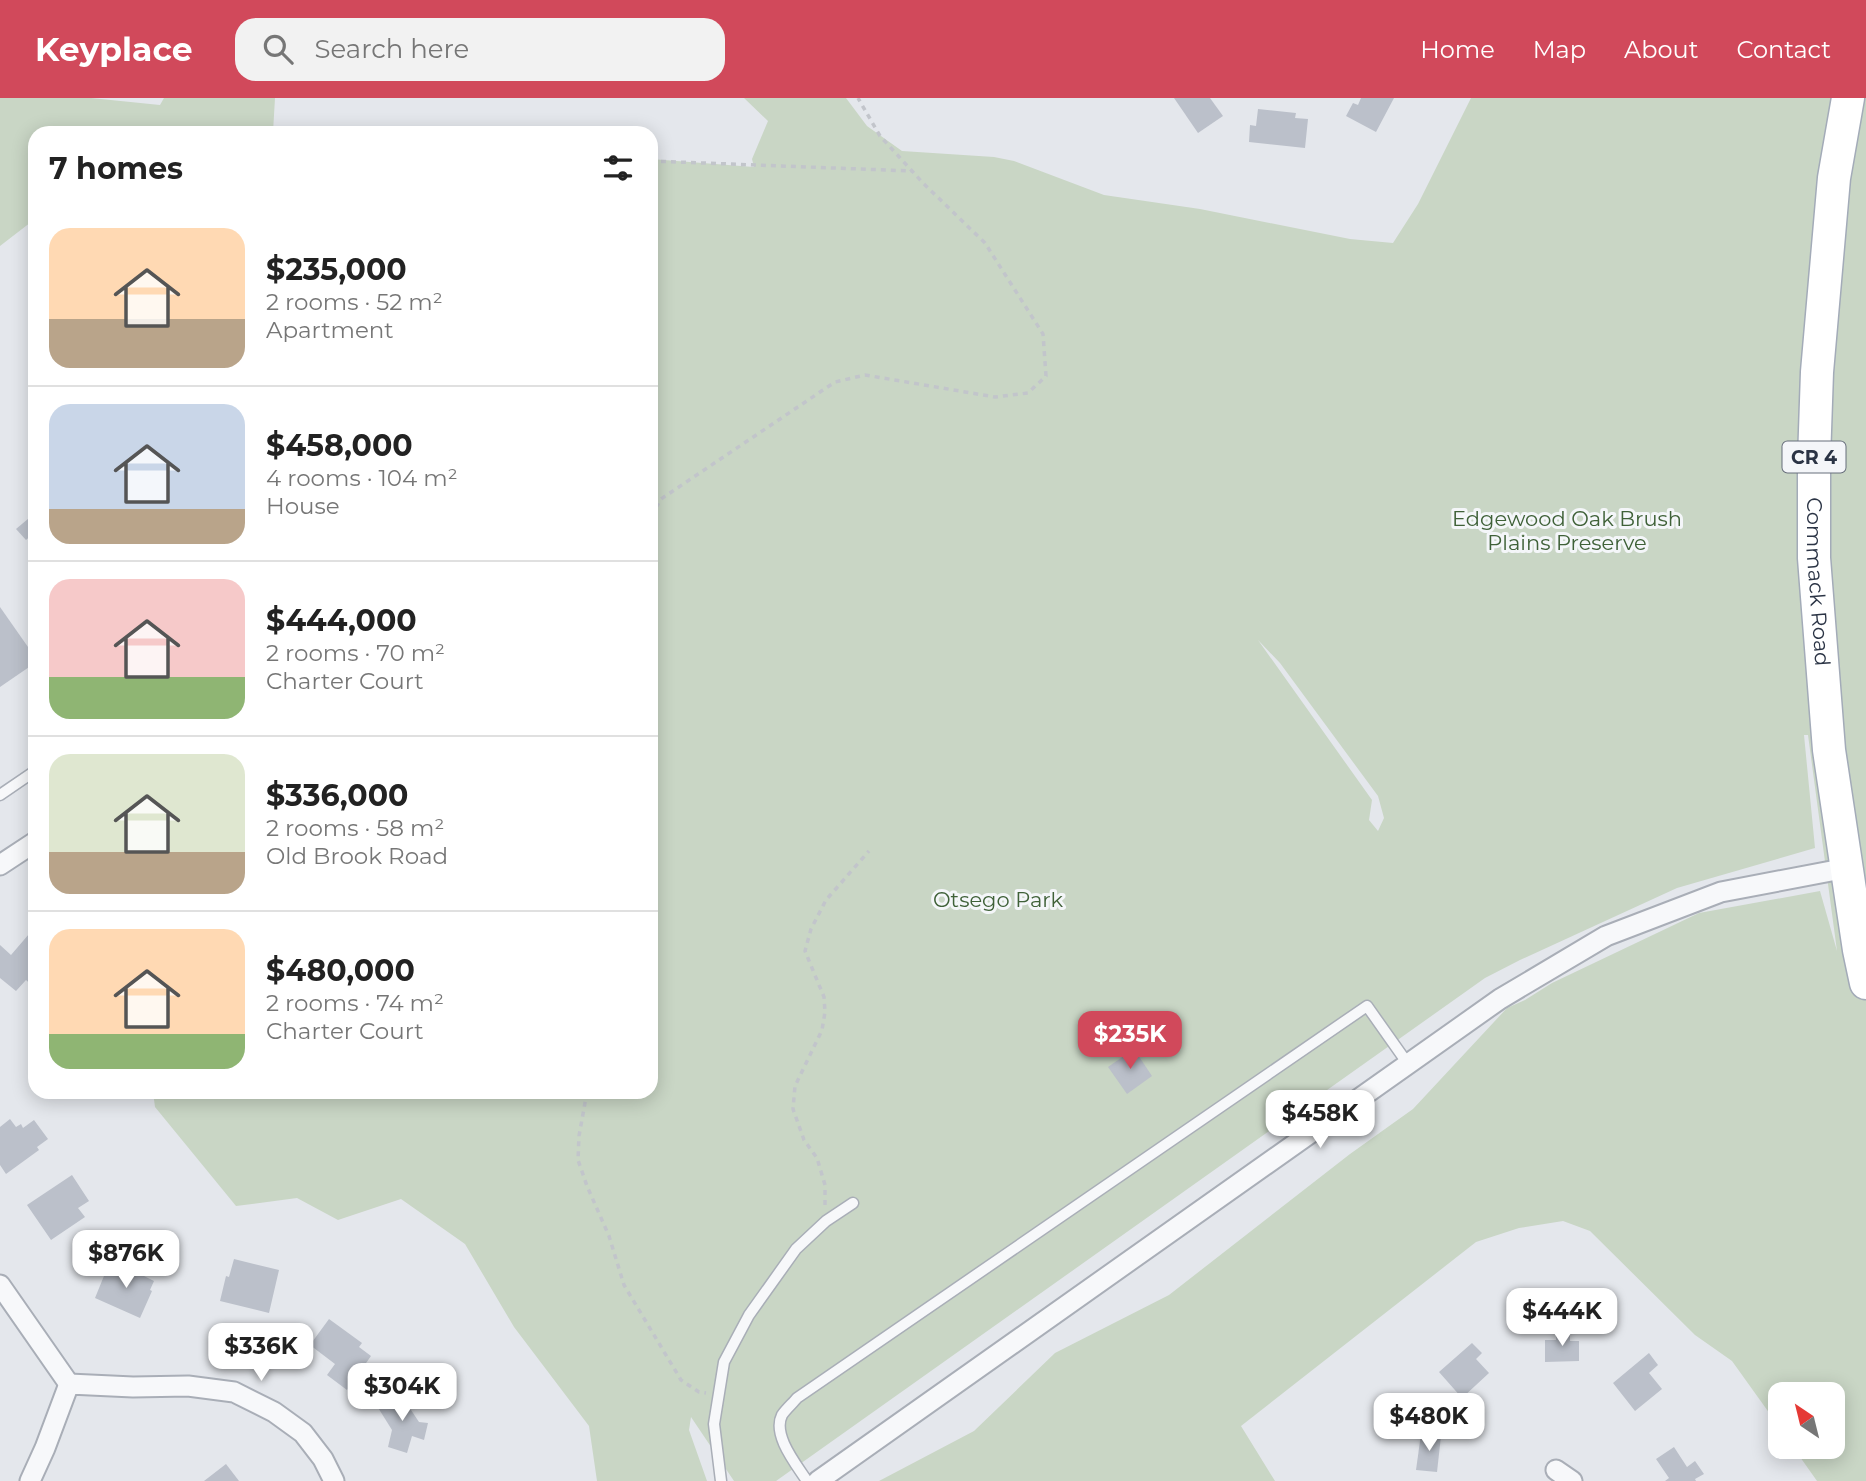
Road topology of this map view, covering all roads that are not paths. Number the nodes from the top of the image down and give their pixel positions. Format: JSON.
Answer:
{"nodes":[{"id":1,"x":1848,"y":98,"type":"edge"},
{"id":2,"x":28,"y":776,"type":"edge"},
{"id":3,"x":0,"y":795,"type":"edge"},
{"id":4,"x":28,"y":847,"type":"edge"},
{"id":5,"x":0,"y":865,"type":"edge"},
{"id":6,"x":1847,"y":869,"type":"junction"},
{"id":7,"x":1866,"y":983,"type":"edge"},
{"id":8,"x":1408,"y":1064,"type":"junction"},
{"id":9,"x":853,"y":1203,"type":"dead end"},
{"id":10,"x":0,"y":1285,"type":"edge"},
{"id":11,"x":69,"y":1384,"type":"junction"},
{"id":12,"x":30,"y":1481,"type":"edge"},
{"id":13,"x":334,"y":1481,"type":"edge"},
{"id":14,"x":721,"y":1481,"type":"edge"},
{"id":15,"x":807,"y":1481,"type":"edge"},
{"id":16,"x":818,"y":1481,"type":"edge"}],
"edges":[{"from":1,"to":6,"type":"main road","name":"Commack Road","number":"CR 4"},
{"from":2,"to":3,"type":"lane"},
{"from":4,"to":5,"type":"street"},
{"from":6,"to":7,"type":"main road","name":"Commack Road","number":"CR 4"},
{"from":6,"to":8,"type":"street"},
{"from":8,"to":15,"type":"lane"},
{"from":8,"to":16,"type":"street"},
{"from":9,"to":14,"type":"lane"},
{"from":10,"to":11,"type":"street"},
{"from":11,"to":12,"type":"street"},
{"from":11,"to":13,"type":"street"}]}
